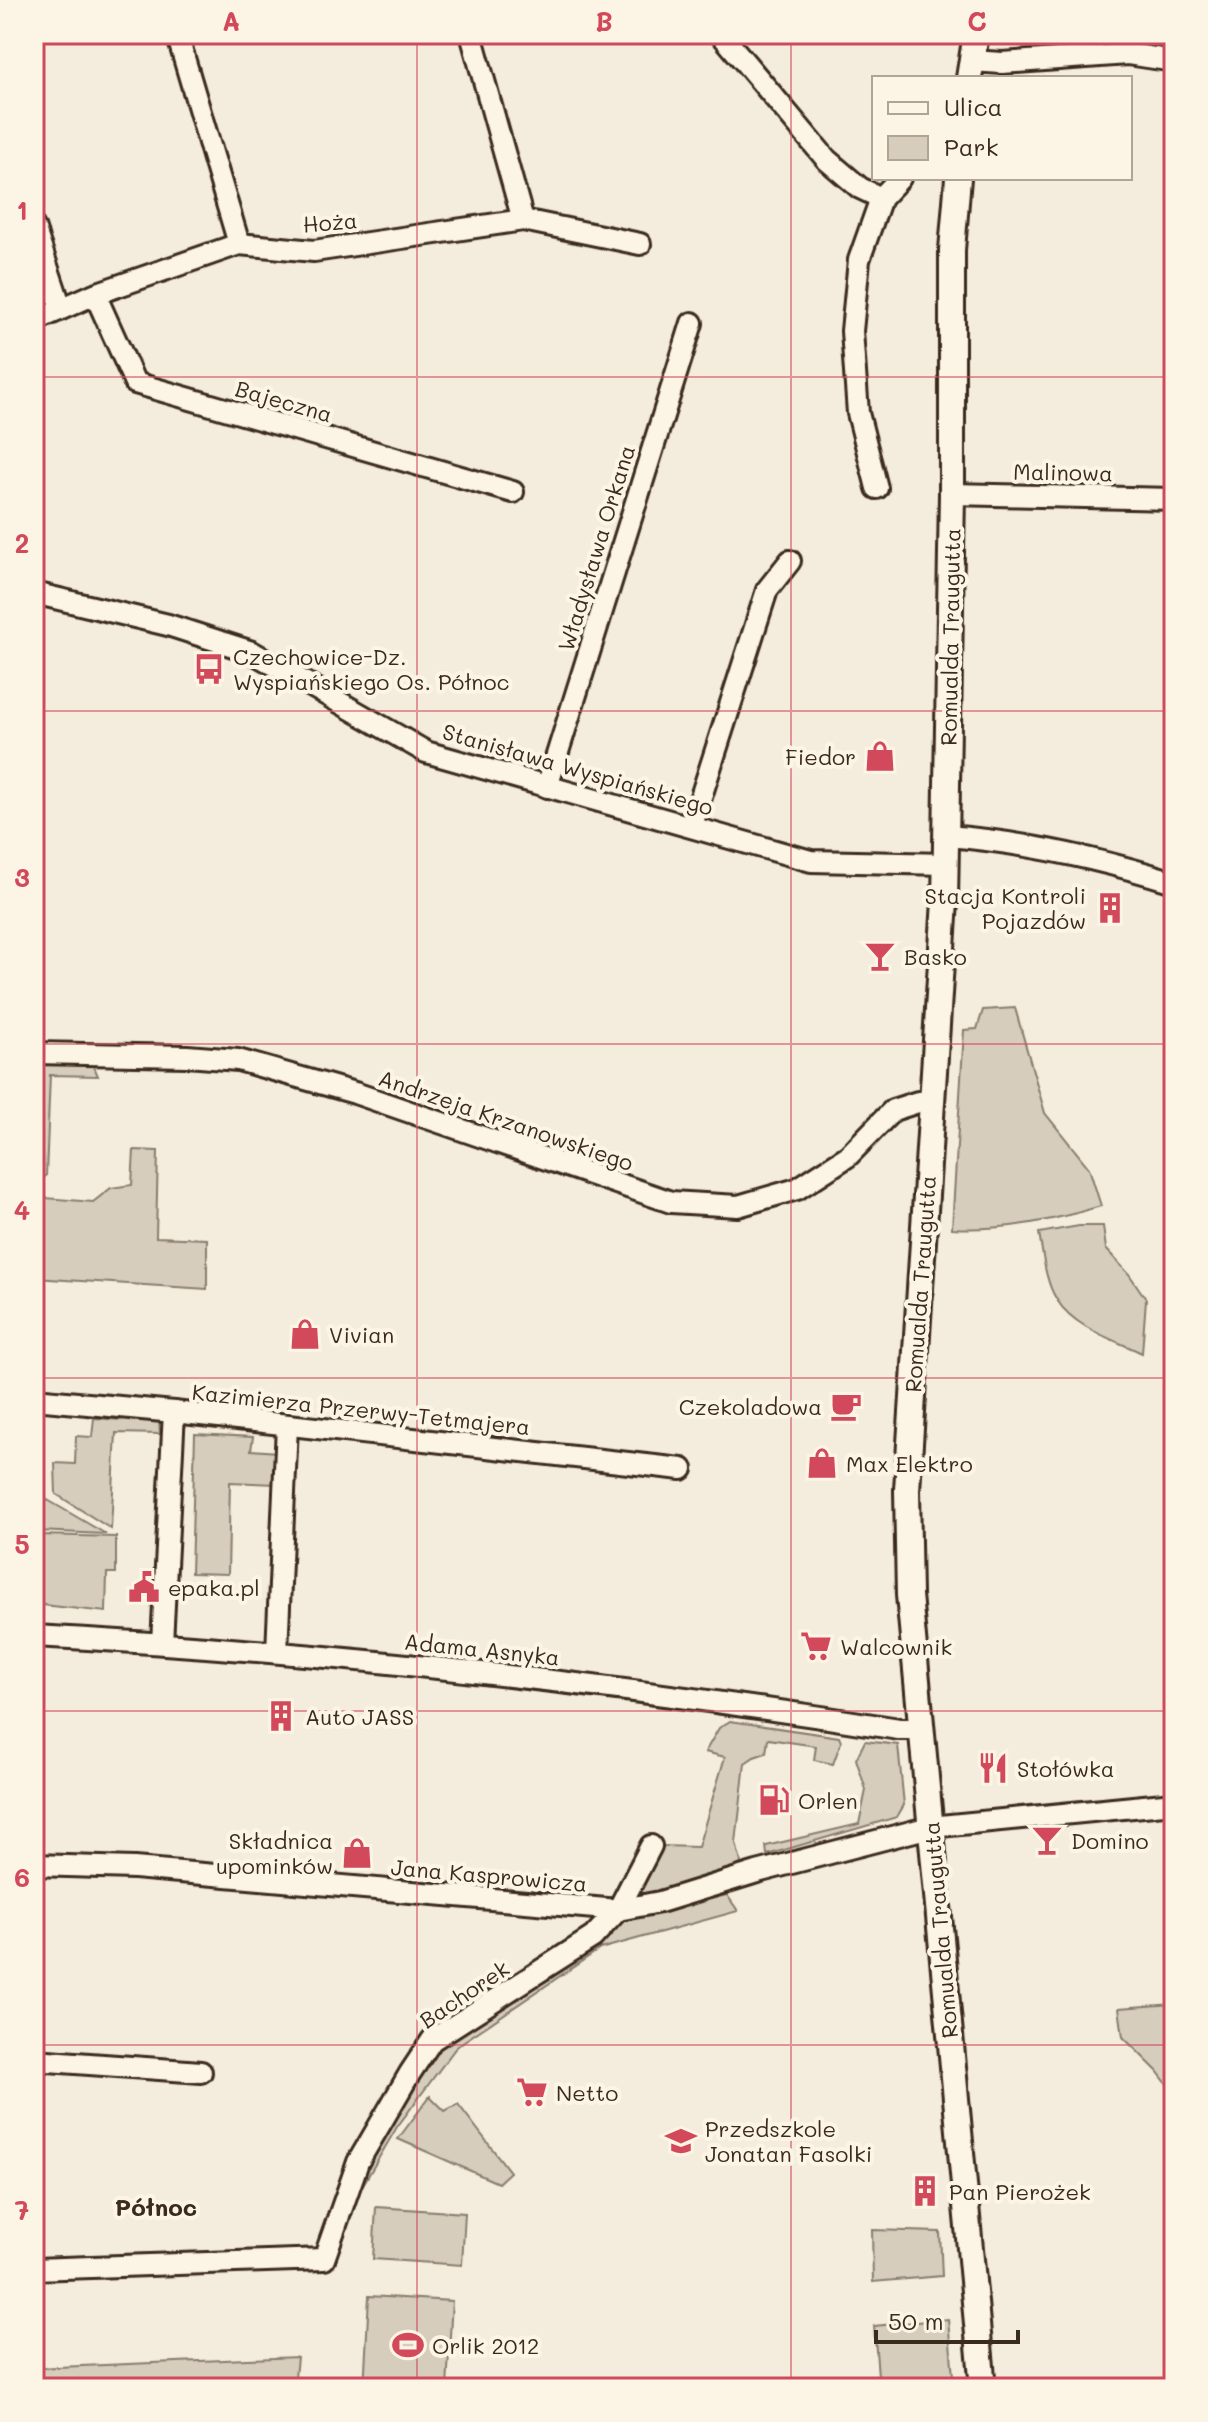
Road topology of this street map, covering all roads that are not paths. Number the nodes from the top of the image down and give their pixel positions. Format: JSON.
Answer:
{"nodes":[{"id":1,"x":177,"y":34,"type":"edge"},
{"id":2,"x":471,"y":34,"type":"edge"},
{"id":3,"x":721,"y":34,"type":"edge"},
{"id":4,"x":976,"y":34,"type":"edge"},
{"id":5,"x":1174,"y":61,"type":"edge"},
{"id":6,"x":970,"y":69,"type":"edge"},
{"id":7,"x":898,"y":180,"type":"edge"},
{"id":8,"x":958,"y":180,"type":"edge"},
{"id":9,"x":881,"y":198,"type":"junction"},
{"id":10,"x":523,"y":220,"type":"junction"},
{"id":11,"x":34,"y":227,"type":"edge"},
{"id":12,"x":239,"y":244,"type":"junction"},
{"id":13,"x":640,"y":244,"type":"dead end"},
{"id":14,"x":95,"y":294,"type":"junction"},
{"id":15,"x":61,"y":308,"type":"junction"},
{"id":16,"x":34,"y":321,"type":"edge"},
{"id":17,"x":692,"y":323,"type":"dead end"},
{"id":18,"x":877,"y":488,"type":"dead end"},
{"id":19,"x":513,"y":492,"type":"dead end"},
{"id":20,"x":952,"y":494,"type":"junction"},
{"id":21,"x":1174,"y":499,"type":"edge"},
{"id":22,"x":790,"y":561,"type":"dead end"},
{"id":23,"x":34,"y":593,"type":"edge"},
{"id":24,"x":547,"y":787,"type":"junction"},
{"id":25,"x":692,"y":825,"type":"junction"},
{"id":26,"x":947,"y":836,"type":"junction"},
{"id":27,"x":947,"y":864,"type":"junction"},
{"id":28,"x":1174,"y":882,"type":"edge"},
{"id":29,"x":34,"y":1053,"type":"edge"},
{"id":30,"x":932,"y":1102,"type":"junction"},
{"id":31,"x":34,"y":1399,"type":"edge"},
{"id":32,"x":174,"y":1412,"type":"junction"},
{"id":33,"x":287,"y":1425,"type":"junction"},
{"id":34,"x":682,"y":1469,"type":"dead end"},
{"id":35,"x":34,"y":1636,"type":"edge"},
{"id":36,"x":162,"y":1643,"type":"junction"},
{"id":37,"x":277,"y":1652,"type":"junction"},
{"id":38,"x":922,"y":1729,"type":"junction"},
{"id":39,"x":1174,"y":1803,"type":"edge"},
{"id":40,"x":930,"y":1827,"type":"junction"},
{"id":41,"x":651,"y":1846,"type":"dead end"},
{"id":42,"x":34,"y":1865,"type":"edge"},
{"id":43,"x":618,"y":1910,"type":"junction"},
{"id":44,"x":34,"y":2060,"type":"edge"},
{"id":45,"x":201,"y":2072,"type":"dead end"},
{"id":46,"x":34,"y":2269,"type":"edge"},
{"id":47,"x":983,"y":2388,"type":"edge"}],
"edges":[{"from":1,"to":12,"type":"street"},
{"from":2,"to":10,"type":"street"},
{"from":3,"to":9,"type":"street"},
{"from":4,"to":6,"type":"street"},
{"from":5,"to":6,"type":"street"},
{"from":7,"to":9,"type":"street"},
{"from":8,"to":20,"type":"street","name":"Romualda Traugutta"},
{"from":9,"to":18,"type":"street"},
{"from":10,"to":12,"type":"street","name":"Hoża"},
{"from":10,"to":13,"type":"street","name":"Hoża"},
{"from":11,"to":15,"type":"street"},
{"from":12,"to":14,"type":"street","name":"Hoża"},
{"from":14,"to":15,"type":"street","name":"Hoża"},
{"from":14,"to":19,"type":"street","name":"Bajeczna"},
{"from":15,"to":16,"type":"street","name":"Hoża"},
{"from":17,"to":24,"type":"street","name":"Władysława Orkana"},
{"from":20,"to":21,"type":"street","name":"Malinowa"},
{"from":20,"to":26,"type":"street","name":"Romualda Traugutta"},
{"from":22,"to":25,"type":"street"},
{"from":23,"to":24,"type":"street","name":"Stanisława Wyspiańskiego"},
{"from":24,"to":25,"type":"street","name":"Stanisława Wyspiańskiego"},
{"from":25,"to":27,"type":"street","name":"Stanisława Wyspiańskiego"},
{"from":26,"to":27,"type":"street","name":"Romualda Traugutta"},
{"from":26,"to":28,"type":"street"},
{"from":27,"to":30,"type":"street","name":"Romualda Traugutta"},
{"from":29,"to":30,"type":"street","name":"Andrzeja Krzanowskiego"},
{"from":30,"to":38,"type":"street","name":"Romualda Traugutta"},
{"from":31,"to":32,"type":"street","name":"Kazimierza Przerwy-Tetmajera"},
{"from":32,"to":33,"type":"street","name":"Kazimierza Przerwy-Tetmajera"},
{"from":32,"to":36,"type":"street"},
{"from":33,"to":34,"type":"street","name":"Kazimierza Przerwy-Tetmajera"},
{"from":33,"to":37,"type":"street"},
{"from":35,"to":36,"type":"street","name":"Adama Asnyka"},
{"from":36,"to":37,"type":"street","name":"Adama Asnyka"},
{"from":37,"to":38,"type":"street","name":"Adama Asnyka"},
{"from":38,"to":40,"type":"street","name":"Romualda Traugutta"},
{"from":39,"to":40,"type":"street","name":"Jana Kasprowicza"},
{"from":40,"to":43,"type":"street","name":"Jana Kasprowicza"},
{"from":40,"to":47,"type":"street","name":"Romualda Traugutta"},
{"from":41,"to":43,"type":"street","name":"Bachorek"},
{"from":42,"to":43,"type":"street","name":"Jana Kasprowicza"},
{"from":43,"to":46,"type":"street","name":"Bachorek"},
{"from":44,"to":45,"type":"street"}]}
